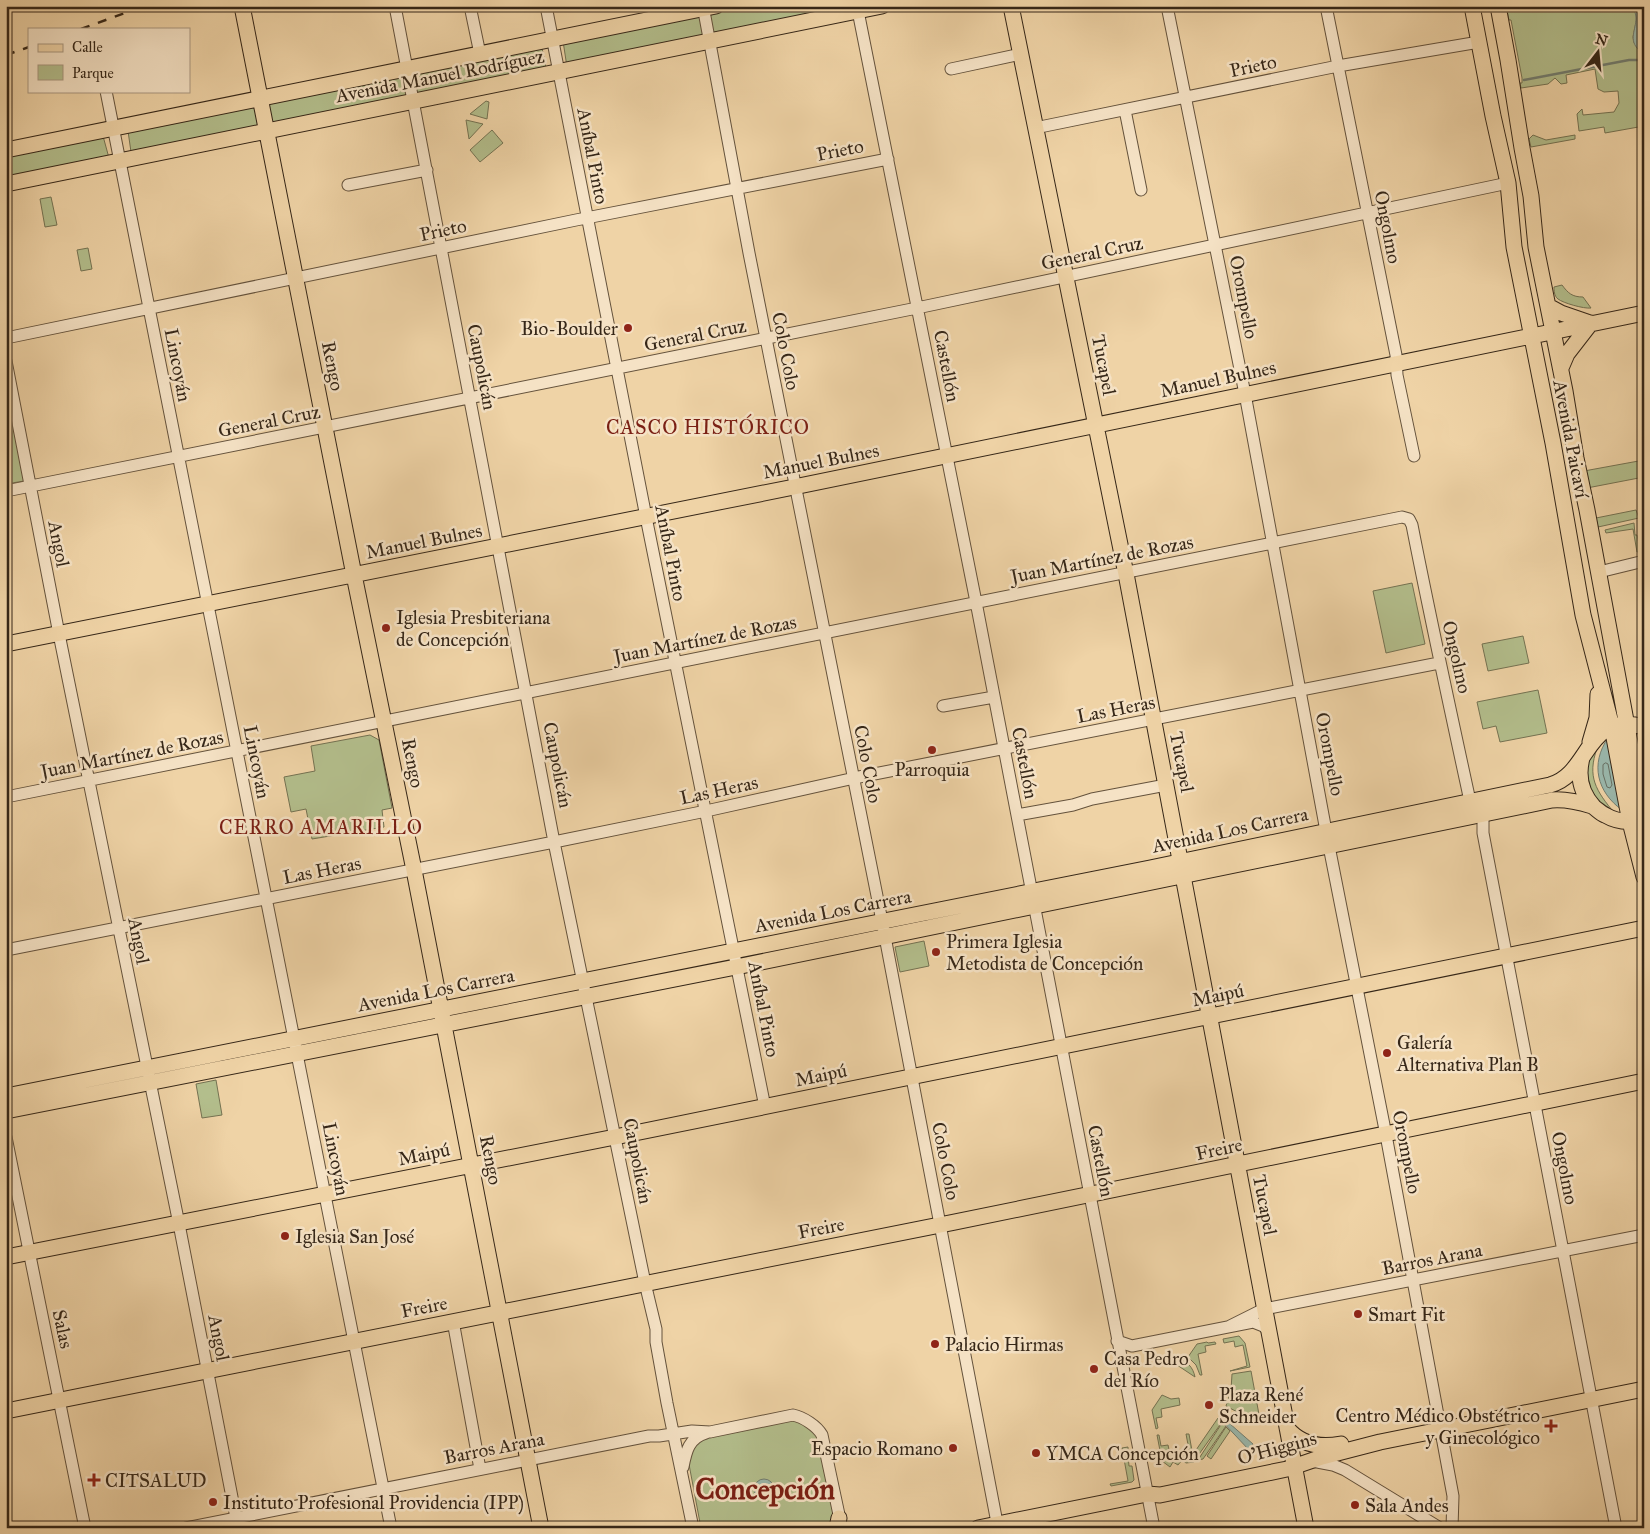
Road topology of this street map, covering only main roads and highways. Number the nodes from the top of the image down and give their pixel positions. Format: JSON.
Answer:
{"nodes":[{"id":1,"x":242,"y":6,"type":"edge"},
{"id":2,"x":882,"y":6,"type":"edge"},
{"id":3,"x":1011,"y":6,"type":"edge"},
{"id":4,"x":1472,"y":6,"type":"edge"},
{"id":5,"x":1498,"y":6,"type":"edge"},
{"id":6,"x":708,"y":7,"type":"edge"},
{"id":7,"x":858,"y":9,"type":"edge"},
{"id":8,"x":260,"y":98,"type":"junction"},
{"id":9,"x":266,"y":131,"type":"junction"},
{"id":10,"x":6,"y":150,"type":"edge"},
{"id":11,"x":6,"y":184,"type":"edge"},
{"id":12,"x":1548,"y":306,"type":"junction"},
{"id":13,"x":1644,"y":313,"type":"edge"},
{"id":14,"x":1591,"y":323,"type":"junction"},
{"id":15,"x":1553,"y":331,"type":"junction"},
{"id":16,"x":1531,"y":336,"type":"junction"},
{"id":17,"x":1496,"y":343,"type":"junction"},
{"id":18,"x":1561,"y":368,"type":"junction"},
{"id":19,"x":1538,"y":372,"type":"junction"},
{"id":20,"x":1095,"y":425,"type":"junction"},
{"id":21,"x":354,"y":575,"type":"junction"},
{"id":22,"x":6,"y":644,"type":"edge"},
{"id":23,"x":1594,"y":664,"type":"junction"},
{"id":24,"x":1619,"y":726,"type":"junction"},
{"id":25,"x":1644,"y":727,"type":"edge"},
{"id":26,"x":1586,"y":752,"type":"junction"},
{"id":27,"x":1594,"y":807,"type":"junction"},
{"id":28,"x":1639,"y":819,"type":"edge"},
{"id":29,"x":1182,"y":868,"type":"junction"},
{"id":30,"x":1644,"y":877,"type":"edge"},
{"id":31,"x":1033,"y":898,"type":"junction"},
{"id":32,"x":1644,"y":928,"type":"edge"},
{"id":33,"x":441,"y":1009,"type":"junction"},
{"id":34,"x":1210,"y":1017,"type":"junction"},
{"id":35,"x":444,"y":1024,"type":"junction"},
{"id":36,"x":148,"y":1076,"type":"junction"},
{"id":37,"x":1644,"y":1081,"type":"edge"},
{"id":38,"x":6,"y":1096,"type":"edge"},
{"id":39,"x":6,"y":1111,"type":"edge"},
{"id":40,"x":472,"y":1165,"type":"junction"},
{"id":41,"x":1238,"y":1165,"type":"junction"},
{"id":42,"x":6,"y":1257,"type":"edge"},
{"id":43,"x":500,"y":1312,"type":"junction"},
{"id":44,"x":1644,"y":1389,"type":"edge"},
{"id":45,"x":6,"y":1411,"type":"edge"},
{"id":46,"x":1287,"y":1428,"type":"junction"},
{"id":47,"x":1380,"y":1442,"type":"junction"},
{"id":48,"x":1294,"y":1467,"type":"junction"},
{"id":49,"x":998,"y":1526,"type":"edge"},
{"id":50,"x":541,"y":1528,"type":"edge"},
{"id":51,"x":978,"y":1528,"type":"edge"},
{"id":52,"x":1306,"y":1528,"type":"edge"}],
"edges":[{"from":1,"to":8,"type":"main road","name":"Rengo"},
{"from":2,"to":7,"type":"main road","name":"Avenida Manuel Rodríguez"},
{"from":3,"to":20,"type":"main road","name":"Tucapel"},
{"from":4,"to":16,"type":"main road","name":"Avenida Paicaví"},
{"from":5,"to":12,"type":"main road","name":"Avenida Paicaví"},
{"from":6,"to":8,"type":"main road","name":"Avenida Manuel Rodríguez"},
{"from":7,"to":9,"type":"main road","name":"Avenida Manuel Rodríguez"},
{"from":8,"to":9,"type":"main road","name":"Rengo"},
{"from":8,"to":10,"type":"main road","name":"Avenida Manuel Rodríguez"},
{"from":9,"to":11,"type":"main road","name":"Avenida Manuel Rodríguez"},
{"from":9,"to":21,"type":"main road","name":"Rengo"},
{"from":12,"to":14,"type":"main road"},
{"from":12,"to":15,"type":"main road","name":"Avenida Paicaví"},
{"from":13,"to":14,"type":"main road","name":"Manuel Bulnes"},
{"from":14,"to":15,"type":"main road","name":"Manuel Bulnes"},
{"from":14,"to":18,"type":"main road"},
{"from":15,"to":16,"type":"main road","name":"Manuel Bulnes"},
{"from":15,"to":18,"type":"main road","name":"Avenida Paicaví"},
{"from":16,"to":17,"type":"main road","name":"Manuel Bulnes"},
{"from":16,"to":19,"type":"main road","name":"Avenida Paicaví"},
{"from":17,"to":19,"type":"main road"},
{"from":17,"to":20,"type":"main road","name":"Manuel Bulnes"},
{"from":18,"to":24,"type":"main road","name":"Avenida Paicaví"},
{"from":19,"to":23,"type":"main road","name":"Avenida Paicaví"},
{"from":20,"to":21,"type":"main road","name":"Manuel Bulnes"},
{"from":20,"to":29,"type":"main road","name":"Tucapel"},
{"from":21,"to":22,"type":"main road","name":"Manuel Bulnes"},
{"from":21,"to":33,"type":"main road","name":"Rengo"},
{"from":23,"to":24,"type":"main road","name":"Avenida Paicaví"},
{"from":23,"to":26,"type":"main road"},
{"from":24,"to":25,"type":"main road"},
{"from":24,"to":26,"type":"main road","name":"Avenida Los Carrera"},
{"from":24,"to":28,"type":"main road","name":"Avenida Paicaví"},
{"from":26,"to":27,"type":"main road"},
{"from":26,"to":29,"type":"main road","name":"Avenida Los Carrera"},
{"from":27,"to":28,"type":"main road","name":"Avenida Los Carrera"},
{"from":27,"to":29,"type":"main road","name":"Avenida Los Carrera"},
{"from":28,"to":30,"type":"main road","name":"Avenida Paicaví"},
{"from":29,"to":31,"type":"main road","name":"Avenida Los Carrera"},
{"from":29,"to":34,"type":"main road","name":"Tucapel"},
{"from":31,"to":33,"type":"main road","name":"Avenida Los Carrera"},
{"from":31,"to":35,"type":"main road","name":"Avenida Los Carrera"},
{"from":32,"to":34,"type":"main road","name":"Maipú"},
{"from":33,"to":35,"type":"main road","name":"Rengo"},
{"from":33,"to":36,"type":"main road","name":"Avenida Los Carrera"},
{"from":34,"to":40,"type":"main road","name":"Maipú"},
{"from":34,"to":41,"type":"main road","name":"Tucapel"},
{"from":35,"to":36,"type":"main road","name":"Avenida Los Carrera"},
{"from":35,"to":40,"type":"main road","name":"Rengo"},
{"from":36,"to":38,"type":"main road","name":"Avenida Los Carrera"},
{"from":36,"to":39,"type":"main road","name":"Avenida Los Carrera"},
{"from":37,"to":41,"type":"main road","name":"Freire"},
{"from":40,"to":42,"type":"main road","name":"Maipú"},
{"from":40,"to":43,"type":"main road","name":"Rengo"},
{"from":41,"to":43,"type":"main road","name":"Freire"},
{"from":41,"to":46,"type":"main road","name":"Tucapel"},
{"from":43,"to":45,"type":"main road","name":"Freire"},
{"from":43,"to":50,"type":"main road","name":"Rengo"},
{"from":44,"to":47,"type":"main road","name":"O'Higgins"},
{"from":46,"to":47,"type":"main road"},
{"from":46,"to":48,"type":"main road","name":"Tucapel"},
{"from":47,"to":48,"type":"main road","name":"O'Higgins"},
{"from":48,"to":49,"type":"main road","name":"O'Higgins"},
{"from":48,"to":52,"type":"main road","name":"Tucapel"},
{"from":49,"to":51,"type":"main road","name":"O'Higgins"}]}
